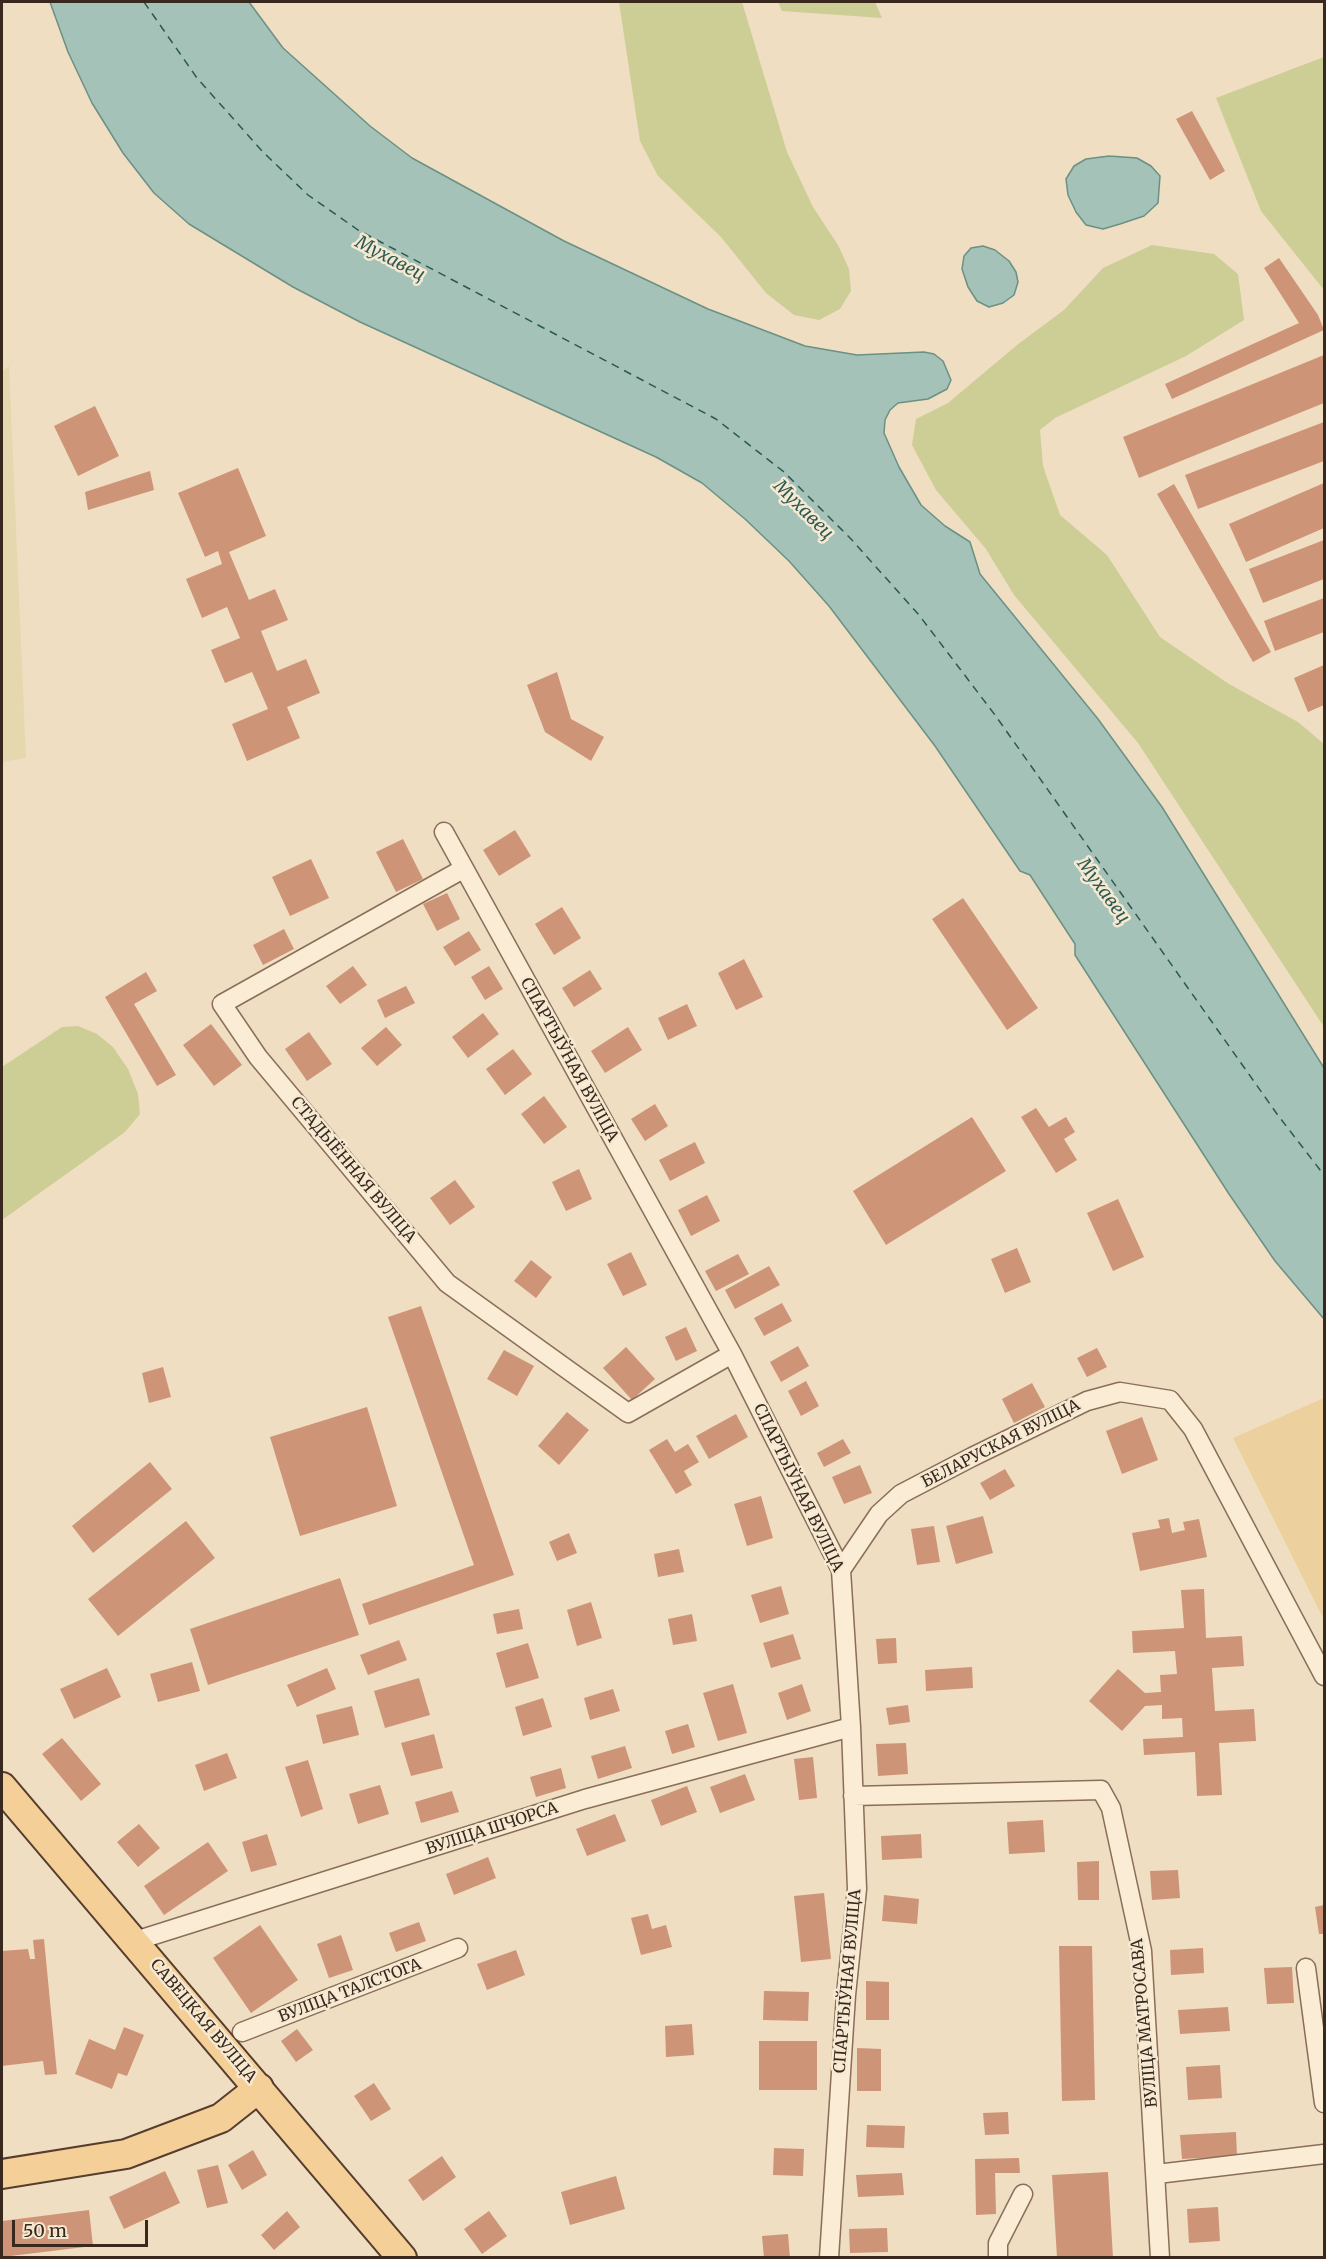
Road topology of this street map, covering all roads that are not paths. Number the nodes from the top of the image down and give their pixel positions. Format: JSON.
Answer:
{"nodes":[{"id":1,"x":444,"y":832,"type":"dead end"},
{"id":2,"x":463,"y":869,"type":"junction"},
{"id":3,"x":732,"y":1354,"type":"junction"},
{"id":4,"x":841,"y":1570,"type":"junction"},
{"id":5,"x":1324,"y":1676,"type":"edge"},
{"id":6,"x":851,"y":1727,"type":"junction"},
{"id":7,"x":2,"y":1787,"type":"edge"},
{"id":8,"x":853,"y":1796,"type":"junction"},
{"id":9,"x":135,"y":1941,"type":"junction"},
{"id":10,"x":458,"y":1948,"type":"dead end"},
{"id":11,"x":1306,"y":1968,"type":"dead end"},
{"id":12,"x":242,"y":2032,"type":"dead end"},
{"id":13,"x":259,"y":2088,"type":"junction"},
{"id":14,"x":1324,"y":2103,"type":"edge"},
{"id":15,"x":1324,"y":2154,"type":"edge"},
{"id":16,"x":2,"y":2174,"type":"edge"},
{"id":17,"x":1157,"y":2174,"type":"junction"},
{"id":18,"x":1023,"y":2194,"type":"dead end"},
{"id":19,"x":402,"y":2258,"type":"edge"},
{"id":20,"x":829,"y":2258,"type":"edge"},
{"id":21,"x":998,"y":2258,"type":"edge"},
{"id":22,"x":1160,"y":2258,"type":"edge"}],
"edges":[{"from":1,"to":2,"type":"street","name":"СПАРТЫЎНАЯ ВУЛІЦА"},
{"from":2,"to":3,"type":"street","name":"СПАРТЫЎНАЯ ВУЛІЦА"},
{"from":2,"to":3,"type":"street","name":"СТАДЫЁННАЯ ВУЛІЦА"},
{"from":3,"to":4,"type":"street","name":"СПАРТЫЎНАЯ ВУЛІЦА"},
{"from":4,"to":5,"type":"street","name":"БЕЛАРУСКАЯ ВУЛІЦА"},
{"from":4,"to":6,"type":"street","name":"СПАРТЫЎНАЯ ВУЛІЦА"},
{"from":6,"to":8,"type":"street","name":"СПАРТЫЎНАЯ ВУЛІЦА"},
{"from":6,"to":9,"type":"street","name":"ВУЛІЦА ШЧОРСА"},
{"from":7,"to":9,"type":"main road","name":"САВЕЦКАЯ ВУЛІЦА"},
{"from":8,"to":17,"type":"street","name":"ВУЛІЦА МАТРОСАВА"},
{"from":8,"to":20,"type":"street","name":"СПАРТЫЎНАЯ ВУЛІЦА"},
{"from":9,"to":13,"type":"main road","name":"САВЕЦКАЯ ВУЛІЦА"},
{"from":10,"to":12,"type":"street","name":"ВУЛІЦА ТАЛСТОГА"},
{"from":11,"to":14,"type":"street"},
{"from":13,"to":16,"type":"main road"},
{"from":13,"to":19,"type":"main road","name":"САВЕЦКАЯ ВУЛІЦА"},
{"from":15,"to":17,"type":"street"},
{"from":17,"to":22,"type":"street","name":"ВУЛІЦА МАТРОСАВА"},
{"from":18,"to":21,"type":"street"}]}
